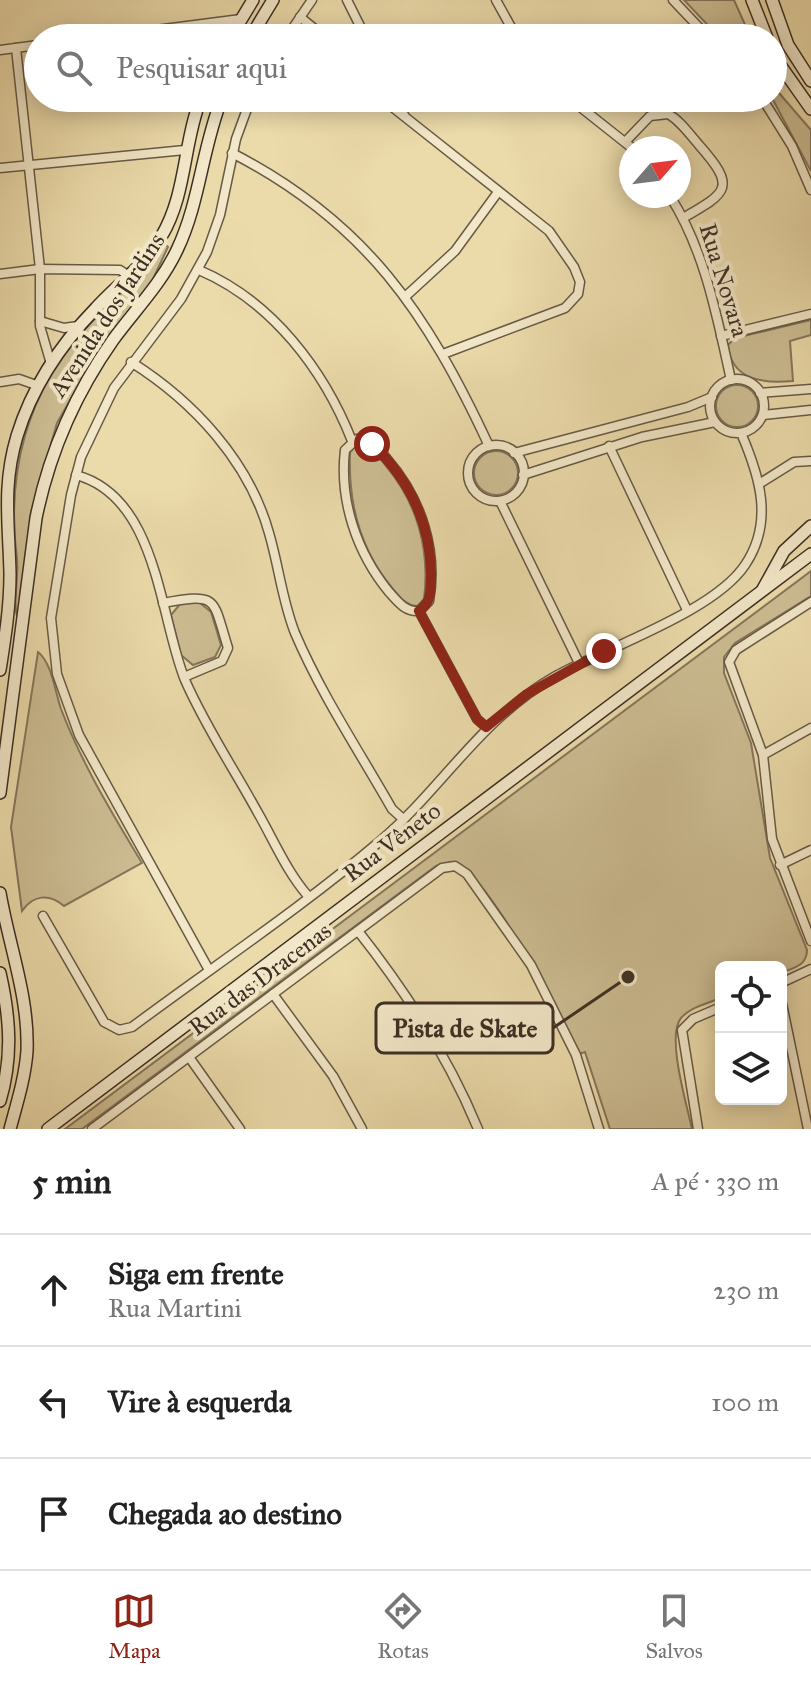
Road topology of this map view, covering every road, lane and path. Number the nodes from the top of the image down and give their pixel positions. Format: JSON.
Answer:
{"nodes":[{"id":1,"x":253,"y":0,"type":"edge"},
{"id":2,"x":273,"y":0,"type":"edge"},
{"id":3,"x":312,"y":0,"type":"edge"},
{"id":4,"x":347,"y":0,"type":"edge"},
{"id":5,"x":496,"y":0,"type":"edge"},
{"id":6,"x":673,"y":0,"type":"edge"},
{"id":7,"x":752,"y":0,"type":"edge"},
{"id":8,"x":772,"y":0,"type":"edge"},
{"id":9,"x":300,"y":17,"type":"junction"},
{"id":10,"x":241,"y":19,"type":"junction"},
{"id":11,"x":202,"y":24,"type":"edge"},
{"id":12,"x":238,"y":24,"type":"edge"},
{"id":13,"x":258,"y":24,"type":"edge"},
{"id":14,"x":295,"y":24,"type":"edge"},
{"id":15,"x":309,"y":24,"type":"edge"},
{"id":16,"x":359,"y":24,"type":"edge"},
{"id":17,"x":509,"y":24,"type":"edge"},
{"id":18,"x":696,"y":24,"type":"edge"},
{"id":19,"x":761,"y":24,"type":"edge"},
{"id":20,"x":781,"y":24,"type":"edge"},
{"id":21,"x":787,"y":42,"type":"edge"},
{"id":22,"x":24,"y":47,"type":"edge"},
{"id":23,"x":16,"y":48,"type":"junction"},
{"id":24,"x":0,"y":50,"type":"edge"},
{"id":25,"x":787,"y":75,"type":"edge"},
{"id":26,"x":811,"y":81,"type":"edge"},
{"id":27,"x":811,"y":109,"type":"edge"},
{"id":28,"x":197,"y":112,"type":"edge"},
{"id":29,"x":218,"y":112,"type":"edge"},
{"id":30,"x":246,"y":112,"type":"edge"},
{"id":31,"x":398,"y":112,"type":"edge"},
{"id":32,"x":402,"y":112,"type":"edge"},
{"id":33,"x":587,"y":112,"type":"edge"},
{"id":34,"x":771,"y":112,"type":"edge"},
{"id":35,"x":405,"y":118,"type":"junction"},
{"id":36,"x":636,"y":136,"type":"edge"},
{"id":37,"x":689,"y":136,"type":"edge"},
{"id":38,"x":619,"y":137,"type":"edge"},
{"id":39,"x":691,"y":138,"type":"edge"},
{"id":40,"x":185,"y":150,"type":"junction"},
{"id":41,"x":232,"y":153,"type":"junction"},
{"id":42,"x":30,"y":165,"type":"junction"},
{"id":43,"x":0,"y":168,"type":"edge"},
{"id":44,"x":811,"y":190,"type":"edge"},
{"id":45,"x":498,"y":192,"type":"junction"},
{"id":46,"x":677,"y":208,"type":"edge"},
{"id":47,"x":683,"y":218,"type":"junction"},
{"id":48,"x":163,"y":235,"type":"junction"},
{"id":49,"x":180,"y":243,"type":"junction"},
{"id":50,"x":40,"y":269,"type":"junction"},
{"id":51,"x":199,"y":270,"type":"junction"},
{"id":52,"x":0,"y":274,"type":"edge"},
{"id":53,"x":129,"y":276,"type":"junction"},
{"id":54,"x":406,"y":296,"type":"junction"},
{"id":55,"x":811,"y":314,"type":"edge"},
{"id":56,"x":40,"y":321,"type":"junction"},
{"id":57,"x":80,"y":326,"type":"junction"},
{"id":58,"x":721,"y":336,"type":"junction"},
{"id":59,"x":443,"y":354,"type":"junction"},
{"id":60,"x":131,"y":362,"type":"junction"},
{"id":61,"x":51,"y":364,"type":"junction"},
{"id":62,"x":731,"y":380,"type":"junction"},
{"id":63,"x":0,"y":382,"type":"edge"},
{"id":64,"x":39,"y":386,"type":"junction"},
{"id":65,"x":811,"y":389,"type":"edge"},
{"id":66,"x":760,"y":393,"type":"junction"},
{"id":67,"x":712,"y":397,"type":"junction"},
{"id":68,"x":811,"y":410,"type":"edge"},
{"id":69,"x":763,"y":415,"type":"junction"},
{"id":70,"x":715,"y":422,"type":"junction"},
{"id":71,"x":741,"y":433,"type":"junction"},
{"id":72,"x":352,"y":441,"type":"junction"},
{"id":73,"x":489,"y":446,"type":"junction"},
{"id":74,"x":609,"y":446,"type":"junction"},
{"id":75,"x":514,"y":453,"type":"junction"},
{"id":76,"x":811,"y":461,"type":"edge"},
{"id":77,"x":76,"y":475,"type":"junction"},
{"id":78,"x":523,"y":475,"type":"junction"},
{"id":79,"x":759,"y":484,"type":"junction"},
{"id":80,"x":3,"y":492,"type":"edge"},
{"id":81,"x":500,"y":501,"type":"junction"},
{"id":82,"x":811,"y":526,"type":"edge"},
{"id":83,"x":784,"y":551,"type":"junction"},
{"id":84,"x":811,"y":554,"type":"edge"},
{"id":85,"x":799,"y":565,"type":"junction"},
{"id":86,"x":763,"y":589,"type":"junction"},
{"id":87,"x":811,"y":602,"type":"edge"},
{"id":88,"x":163,"y":603,"type":"junction"},
{"id":89,"x":687,"y":610,"type":"junction"},
{"id":90,"x":419,"y":611,"type":"junction"},
{"id":91,"x":8,"y":622,"type":"junction"},
{"id":92,"x":24,"y":627,"type":"junction"},
{"id":93,"x":579,"y":663,"type":"junction"},
{"id":94,"x":0,"y":670,"type":"edge"},
{"id":95,"x":184,"y":677,"type":"junction"},
{"id":96,"x":486,"y":727,"type":"junction"},
{"id":97,"x":811,"y":728,"type":"edge"},
{"id":98,"x":763,"y":755,"type":"junction"},
{"id":99,"x":0,"y":793,"type":"edge"},
{"id":100,"x":403,"y":819,"type":"junction"},
{"id":101,"x":811,"y":850,"type":"edge"},
{"id":102,"x":780,"y":865,"type":"junction"},
{"id":103,"x":0,"y":893,"type":"edge"},
{"id":104,"x":308,"y":896,"type":"junction"},
{"id":105,"x":43,"y":916,"type":"dead end"},
{"id":106,"x":358,"y":931,"type":"junction"},
{"id":107,"x":811,"y":941,"type":"edge"},
{"id":108,"x":811,"y":969,"type":"edge"},
{"id":109,"x":209,"y":970,"type":"junction"},
{"id":110,"x":0,"y":973,"type":"edge"},
{"id":111,"x":787,"y":980,"type":"edge"},
{"id":112,"x":273,"y":994,"type":"junction"},
{"id":113,"x":24,"y":1002,"type":"junction"},
{"id":114,"x":7,"y":1007,"type":"junction"},
{"id":115,"x":715,"y":1010,"type":"edge"},
{"id":116,"x":787,"y":1028,"type":"edge"},
{"id":117,"x":189,"y":1057,"type":"junction"},
{"id":118,"x":0,"y":1101,"type":"edge"},
{"id":119,"x":105,"y":1125,"type":"edge"},
{"id":120,"x":10,"y":1129,"type":"edge"},
{"id":121,"x":48,"y":1129,"type":"edge"},
{"id":122,"x":92,"y":1129,"type":"edge"},
{"id":123,"x":240,"y":1129,"type":"edge"},
{"id":124,"x":362,"y":1129,"type":"edge"},
{"id":125,"x":478,"y":1129,"type":"edge"},
{"id":126,"x":599,"y":1129,"type":"edge"},
{"id":127,"x":698,"y":1129,"type":"edge"},
{"id":128,"x":808,"y":1129,"type":"edge"}],
"edges":[{"from":1,"to":10,"type":"street"},
{"from":2,"to":13,"type":"street"},
{"from":3,"to":9,"type":"street"},
{"from":4,"to":16,"type":"street"},
{"from":5,"to":17,"type":"street"},
{"from":6,"to":18,"type":"street"},
{"from":7,"to":19,"type":"street"},
{"from":8,"to":20,"type":"street"},
{"from":9,"to":14,"type":"street"},
{"from":9,"to":15,"type":"street"},
{"from":10,"to":11,"type":"street"},
{"from":10,"to":12,"type":"street"},
{"from":21,"to":26,"type":"street"},
{"from":22,"to":23,"type":"street"},
{"from":23,"to":24,"type":"street"},
{"from":23,"to":42,"type":"street"},
{"from":25,"to":27,"type":"street"},
{"from":28,"to":40,"type":"street","name":"Avenida dos Jardins"},
{"from":29,"to":49,"type":"street","name":"Avenida dos Jardins"},
{"from":30,"to":41,"type":"street"},
{"from":31,"to":35,"type":"street"},
{"from":32,"to":35,"type":"street"},
{"from":33,"to":38,"type":"street"},
{"from":34,"to":44,"type":"street"},
{"from":35,"to":45,"type":"street"},
{"from":36,"to":37,"type":"street"},
{"from":39,"to":47,"type":"street"},
{"from":40,"to":42,"type":"street"},
{"from":40,"to":48,"type":"street","name":"Avenida dos Jardins"},
{"from":41,"to":51,"type":"street"},
{"from":41,"to":54,"type":"street"},
{"from":42,"to":43,"type":"street"},
{"from":42,"to":50,"type":"street"},
{"from":45,"to":54,"type":"street"},
{"from":45,"to":59,"type":"street"},
{"from":46,"to":47,"type":"street","name":"Rua Novara"},
{"from":47,"to":58,"type":"street","name":"Rua Novara"},
{"from":48,"to":49,"type":"street"},
{"from":48,"to":53,"type":"street","name":"Avenida dos Jardins"},
{"from":49,"to":92,"type":"street","name":"Avenida dos Jardins"},
{"from":50,"to":52,"type":"street"},
{"from":50,"to":53,"type":"street"},
{"from":50,"to":56,"type":"street"},
{"from":51,"to":60,"type":"street"},
{"from":51,"to":72,"type":"street"},
{"from":53,"to":57,"type":"street","name":"Avenida dos Jardins"},
{"from":54,"to":59,"type":"street"},
{"from":55,"to":58,"type":"street"},
{"from":56,"to":57,"type":"street"},
{"from":56,"to":61,"type":"street"},
{"from":57,"to":61,"type":"street","name":"Avenida dos Jardins"},
{"from":58,"to":62,"type":"street","name":"Rua Novara"},
{"from":59,"to":73,"type":"street"},
{"from":60,"to":77,"type":"street"},
{"from":60,"to":100,"type":"street"},
{"from":61,"to":64,"type":"street","name":"Avenida dos Jardins"},
{"from":62,"to":66,"type":"street"},
{"from":62,"to":67,"type":"street"},
{"from":63,"to":64,"type":"street"},
{"from":64,"to":80,"type":"street","name":"Avenida dos Jardins"},
{"from":65,"to":66,"type":"street"},
{"from":66,"to":69,"type":"street"},
{"from":67,"to":70,"type":"street"},
{"from":67,"to":75,"type":"street"},
{"from":68,"to":69,"type":"street"},
{"from":69,"to":71,"type":"street"},
{"from":70,"to":71,"type":"street"},
{"from":70,"to":74,"type":"street"},
{"from":71,"to":79,"type":"street"},
{"from":72,"to":90,"type":"street"},
{"from":72,"to":90,"type":"street"},
{"from":73,"to":75,"type":"street"},
{"from":73,"to":81,"type":"street"},
{"from":74,"to":78,"type":"street"},
{"from":74,"to":89,"type":"street"},
{"from":75,"to":78,"type":"street"},
{"from":76,"to":79,"type":"street"},
{"from":77,"to":88,"type":"street"},
{"from":77,"to":109,"type":"street"},
{"from":78,"to":81,"type":"street"},
{"from":79,"to":89,"type":"street"},
{"from":80,"to":91,"type":"street","name":"Avenida dos Jardins"},
{"from":81,"to":93,"type":"street"},
{"from":82,"to":83,"type":"street","name":"Rua Vêneto"},
{"from":83,"to":85,"type":"street"},
{"from":83,"to":86,"type":"street","name":"Rua Vêneto"},
{"from":84,"to":85,"type":"street","name":"Rua Vêneto"},
{"from":85,"to":86,"type":"street","name":"Rua Vêneto"},
{"from":86,"to":121,"type":"street","name":"Rua Vêneto"},
{"from":87,"to":98,"type":"street"},
{"from":88,"to":95,"type":"street"},
{"from":88,"to":95,"type":"street"},
{"from":89,"to":93,"type":"street"},
{"from":90,"to":96,"type":"street"},
{"from":91,"to":92,"type":"street"},
{"from":91,"to":94,"type":"street","name":"Avenida dos Jardins"},
{"from":92,"to":99,"type":"street","name":"Avenida dos Jardins"},
{"from":93,"to":96,"type":"street"},
{"from":95,"to":104,"type":"street"},
{"from":96,"to":100,"type":"street"},
{"from":97,"to":98,"type":"street"},
{"from":98,"to":102,"type":"street"},
{"from":100,"to":104,"type":"street"},
{"from":101,"to":102,"type":"street"},
{"from":102,"to":107,"type":"street"},
{"from":103,"to":113,"type":"street"},
{"from":104,"to":109,"type":"street"},
{"from":105,"to":109,"type":"street"},
{"from":106,"to":112,"type":"street","name":"Rua das Dracenas"},
{"from":106,"to":125,"type":"street"},
{"from":106,"to":126,"type":"street","name":"Rua das Dracenas"},
{"from":108,"to":111,"type":"street"},
{"from":110,"to":114,"type":"street"},
{"from":112,"to":117,"type":"street","name":"Rua das Dracenas"},
{"from":112,"to":124,"type":"street"},
{"from":113,"to":114,"type":"street"},
{"from":113,"to":120,"type":"street"},
{"from":114,"to":118,"type":"street"},
{"from":115,"to":127,"type":"street"},
{"from":116,"to":128,"type":"street"},
{"from":117,"to":119,"type":"street","name":"Rua das Dracenas"},
{"from":117,"to":123,"type":"street"},
{"from":119,"to":122,"type":"street","name":"Rua das Dracenas"}]}
